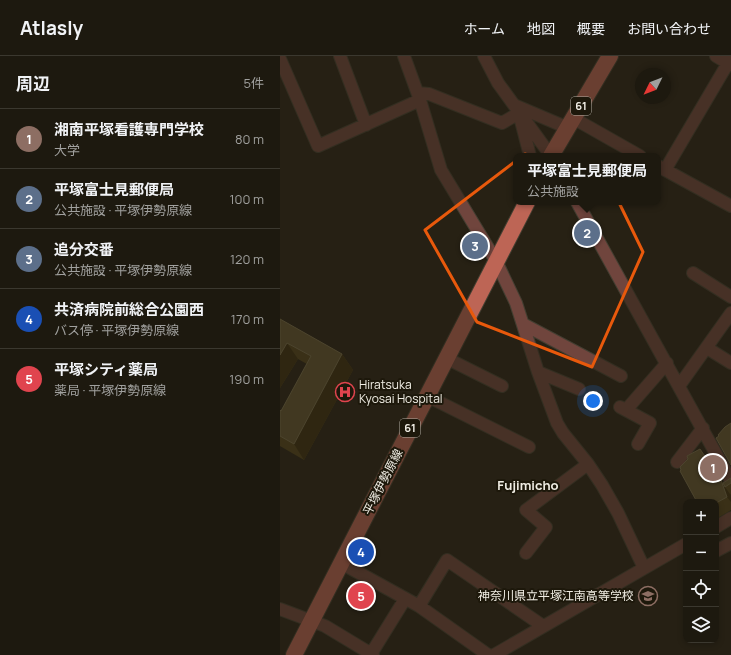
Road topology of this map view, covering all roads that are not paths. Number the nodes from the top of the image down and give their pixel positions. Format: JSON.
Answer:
{"nodes":[{"id":1,"x":340,"y":56,"type":"edge"},
{"id":2,"x":404,"y":56,"type":"edge"},
{"id":3,"x":610,"y":56,"type":"edge"},
{"id":4,"x":716,"y":56,"type":"edge"},
{"id":5,"x":485,"y":57,"type":"edge"},
{"id":6,"x":280,"y":59,"type":"edge"},
{"id":7,"x":730,"y":62,"type":"edge"},
{"id":8,"x":419,"y":97,"type":"junction"},
{"id":9,"x":516,"y":109,"type":"junction"},
{"id":10,"x":570,"y":123,"type":"junction"},
{"id":11,"x":366,"y":125,"type":"junction"},
{"id":12,"x":529,"y":153,"type":"edge"},
{"id":13,"x":549,"y":153,"type":"edge"},
{"id":14,"x":553,"y":153,"type":"edge"},
{"id":15,"x":634,"y":153,"type":"edge"},
{"id":16,"x":661,"y":168,"type":"edge"},
{"id":17,"x":525,"y":205,"type":"edge"},
{"id":18,"x":579,"y":205,"type":"edge"},
{"id":19,"x":731,"y":206,"type":"edge"},
{"id":20,"x":496,"y":261,"type":"junction"},
{"id":21,"x":693,"y":273,"type":"dead end"},
{"id":22,"x":731,"y":297,"type":"edge"},
{"id":23,"x":731,"y":313,"type":"edge"},
{"id":24,"x":523,"y":324,"type":"junction"},
{"id":25,"x":708,"y":348,"type":"junction"},
{"id":26,"x":446,"y":358,"type":"junction"},
{"id":27,"x":667,"y":363,"type":"junction"},
{"id":28,"x":731,"y":363,"type":"edge"},
{"id":29,"x":538,"y":372,"type":"junction"},
{"id":30,"x":621,"y":376,"type":"dead end"},
{"id":31,"x":502,"y":386,"type":"dead end"},
{"id":32,"x":679,"y":386,"type":"junction"},
{"id":33,"x":579,"y":389,"type":"dead end"},
{"id":34,"x":427,"y":396,"type":"junction"},
{"id":35,"x":703,"y":428,"type":"junction"},
{"id":36,"x":638,"y":444,"type":"dead end"},
{"id":37,"x":529,"y":447,"type":"dead end"},
{"id":38,"x":677,"y":462,"type":"dead end"},
{"id":39,"x":588,"y":464,"type":"junction"},
{"id":40,"x":731,"y":481,"type":"edge"},
{"id":41,"x":731,"y":518,"type":"edge"},
{"id":42,"x":719,"y":525,"type":"edge"},
{"id":43,"x":731,"y":543,"type":"edge"},
{"id":44,"x":683,"y":546,"type":"edge"},
{"id":45,"x":719,"y":549,"type":"edge"},
{"id":46,"x":526,"y":552,"type":"dead end"},
{"id":47,"x":341,"y":563,"type":"junction"},
{"id":48,"x":644,"y":568,"type":"junction"},
{"id":49,"x":405,"y":599,"type":"junction"},
{"id":50,"x":419,"y":606,"type":"junction"},
{"id":51,"x":280,"y":609,"type":"edge"},
{"id":52,"x":311,"y":622,"type":"junction"},
{"id":53,"x":543,"y":626,"type":"junction"},
{"id":54,"x":372,"y":654,"type":"edge"},
{"id":55,"x":294,"y":655,"type":"edge"},
{"id":56,"x":488,"y":655,"type":"edge"},
{"id":57,"x":494,"y":655,"type":"edge"}],
"edges":[{"from":1,"to":11,"type":"street"},
{"from":2,"to":8,"type":"street"},
{"from":3,"to":10,"type":"main road","number":"61"},
{"from":4,"to":7,"type":"street"},
{"from":5,"to":9,"type":"street"},
{"from":6,"to":11,"type":"street"},
{"from":7,"to":16,"type":"street"},
{"from":8,"to":9,"type":"street"},
{"from":8,"to":11,"type":"street"},
{"from":8,"to":20,"type":"street"},
{"from":9,"to":10,"type":"street"},
{"from":9,"to":12,"type":"street"},
{"from":9,"to":13,"type":"street"},
{"from":10,"to":14,"type":"main road","number":"61"},
{"from":10,"to":15,"type":"street"},
{"from":16,"to":19,"type":"street"},
{"from":17,"to":20,"type":"main road","name":"平塚伊勢原線","number":"61"},
{"from":18,"to":27,"type":"street"},
{"from":20,"to":24,"type":"street"},
{"from":20,"to":26,"type":"main road","name":"平塚伊勢原線","number":"61"},
{"from":21,"to":22,"type":"street"},
{"from":23,"to":25,"type":"street"},
{"from":24,"to":29,"type":"street"},
{"from":24,"to":30,"type":"street"},
{"from":25,"to":28,"type":"street"},
{"from":25,"to":32,"type":"street"},
{"from":26,"to":31,"type":"street"},
{"from":26,"to":34,"type":"main road","name":"平塚伊勢原線","number":"61"},
{"from":27,"to":32,"type":"street"},
{"from":27,"to":36,"type":"street"},
{"from":29,"to":33,"type":"street"},
{"from":29,"to":39,"type":"street"},
{"from":32,"to":35,"type":"street"},
{"from":34,"to":37,"type":"street"},
{"from":34,"to":47,"type":"main road","name":"平塚伊勢原線","number":"61"},
{"from":35,"to":38,"type":"street"},
{"from":35,"to":40,"type":"street"},
{"from":39,"to":46,"type":"street"},
{"from":39,"to":48,"type":"street"},
{"from":41,"to":42,"type":"street"},
{"from":43,"to":45,"type":"street"},
{"from":44,"to":48,"type":"street"},
{"from":47,"to":49,"type":"street"},
{"from":47,"to":52,"type":"main road","name":"平塚伊勢原線","number":"61"},
{"from":48,"to":53,"type":"street"},
{"from":49,"to":50,"type":"street"},
{"from":49,"to":54,"type":"street"},
{"from":50,"to":53,"type":"street"},
{"from":50,"to":56,"type":"street"},
{"from":51,"to":52,"type":"street"},
{"from":52,"to":54,"type":"street"},
{"from":52,"to":55,"type":"main road","name":"平塚伊勢原線","number":"61"},
{"from":53,"to":57,"type":"street"}]}
